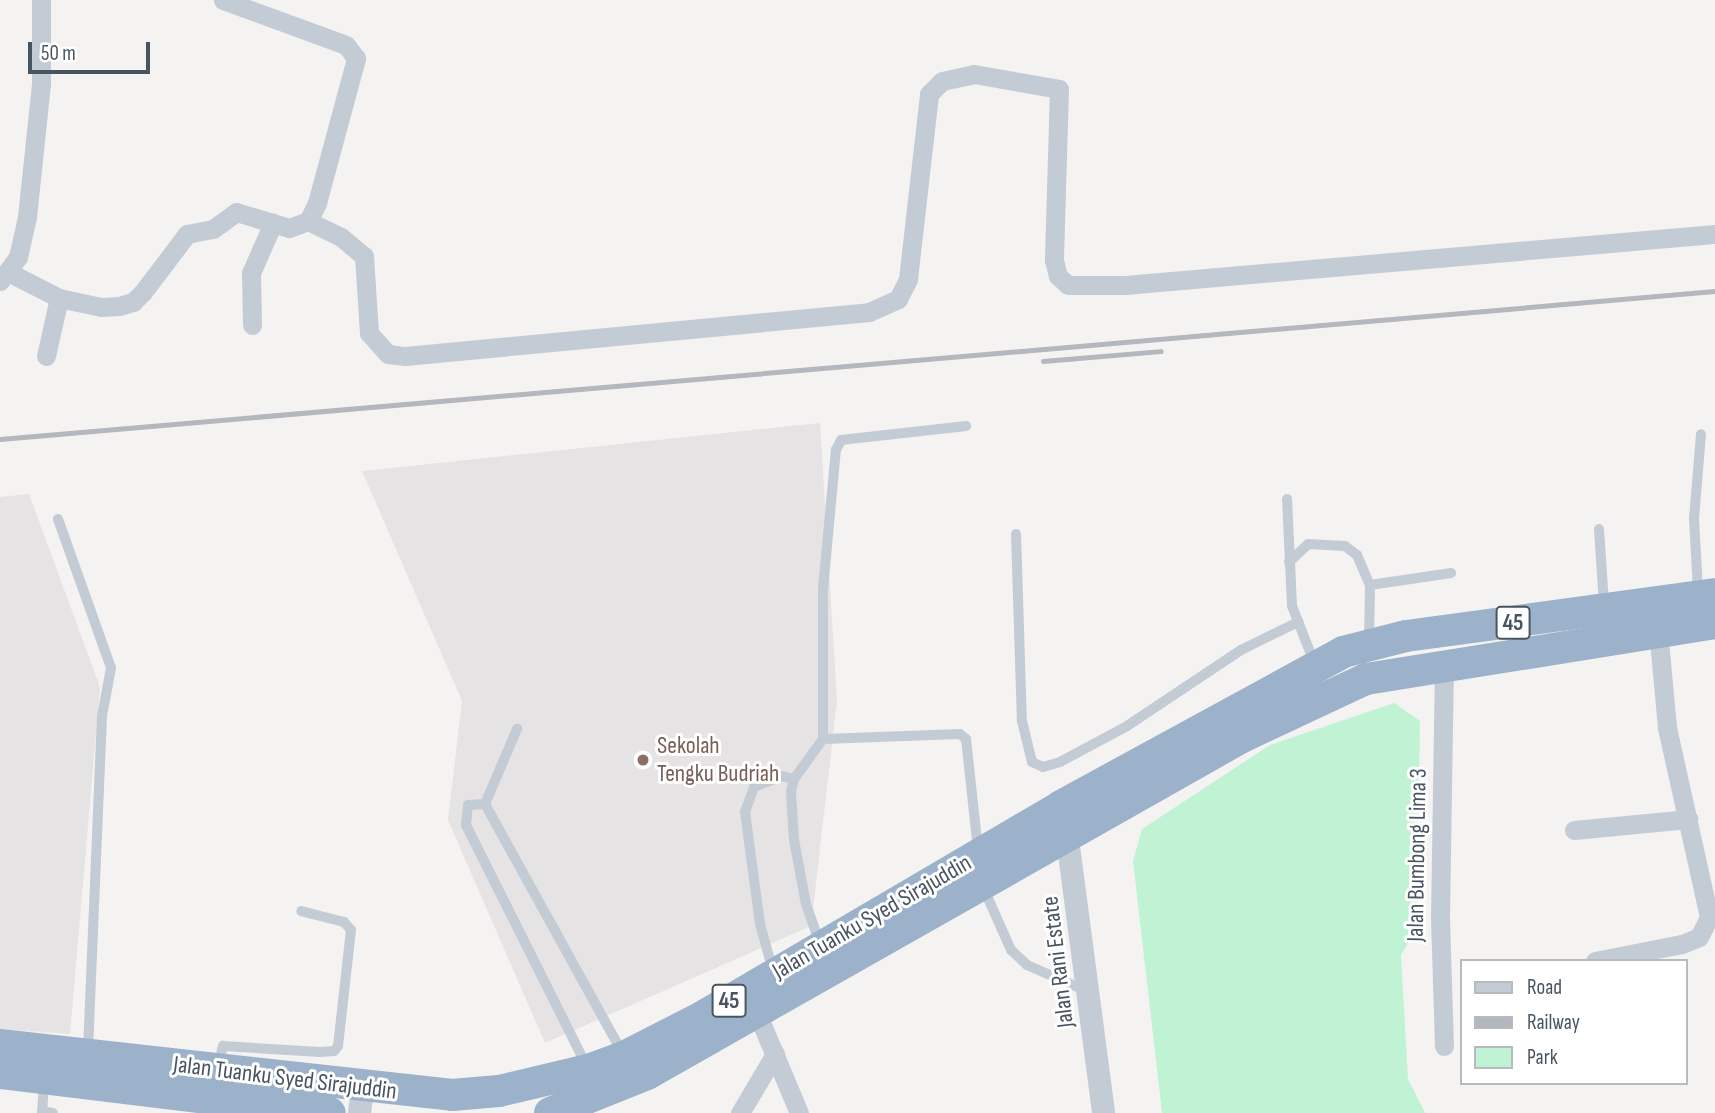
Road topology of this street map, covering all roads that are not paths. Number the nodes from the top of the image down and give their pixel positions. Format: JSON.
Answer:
{"nodes":[{"id":1,"x":41,"y":0,"type":"edge"},
{"id":2,"x":223,"y":0,"type":"edge"},
{"id":3,"x":308,"y":221,"type":"junction"},
{"id":4,"x":273,"y":223,"type":"junction"},
{"id":5,"x":1715,"y":234,"type":"edge"},
{"id":6,"x":5,"y":277,"type":"edge"},
{"id":7,"x":59,"y":298,"type":"junction"},
{"id":8,"x":252,"y":325,"type":"dead end"},
{"id":9,"x":46,"y":356,"type":"dead end"},
{"id":10,"x":966,"y":426,"type":"dead end"},
{"id":11,"x":1701,"y":433,"type":"dead end"},
{"id":12,"x":1287,"y":499,"type":"dead end"},
{"id":13,"x":58,"y":519,"type":"dead end"},
{"id":14,"x":1599,"y":529,"type":"dead end"},
{"id":15,"x":1016,"y":534,"type":"dead end"},
{"id":16,"x":1289,"y":562,"type":"junction"},
{"id":17,"x":1451,"y":573,"type":"dead end"},
{"id":18,"x":1370,"y":585,"type":"junction"},
{"id":19,"x":1707,"y":595,"type":"edge"},
{"id":20,"x":1605,"y":611,"type":"junction"},
{"id":21,"x":1298,"y":622,"type":"junction"},
{"id":22,"x":1715,"y":623,"type":"edge"},
{"id":23,"x":1658,"y":630,"type":"junction"},
{"id":24,"x":1368,"y":646,"type":"junction"},
{"id":25,"x":1444,"y":664,"type":"junction"},
{"id":26,"x":1321,"y":680,"type":"junction"},
{"id":27,"x":517,"y":729,"type":"dead end"},
{"id":28,"x":823,"y":740,"type":"junction"},
{"id":29,"x":794,"y":779,"type":"junction"},
{"id":30,"x":485,"y":804,"type":"junction"},
{"id":31,"x":1061,"y":806,"type":"junction"},
{"id":32,"x":1688,"y":819,"type":"junction"},
{"id":33,"x":1574,"y":830,"type":"dead end"},
{"id":34,"x":1068,"y":837,"type":"junction"},
{"id":35,"x":980,"y":869,"type":"junction"},
{"id":36,"x":301,"y":911,"type":"dead end"},
{"id":37,"x":1711,"y":932,"type":"edge"},
{"id":38,"x":821,"y":945,"type":"junction"},
{"id":39,"x":1605,"y":959,"type":"edge"},
{"id":40,"x":775,"y":974,"type":"junction"},
{"id":41,"x":1088,"y":992,"type":"junction"},
{"id":42,"x":758,"y":1015,"type":"junction"},
{"id":43,"x":0,"y":1045,"type":"edge"},
{"id":44,"x":1444,"y":1046,"type":"dead end"},
{"id":45,"x":88,"y":1054,"type":"junction"},
{"id":46,"x":775,"y":1054,"type":"junction"},
{"id":47,"x":624,"y":1057,"type":"junction"},
{"id":48,"x":218,"y":1070,"type":"junction"},
{"id":49,"x":588,"y":1070,"type":"junction"},
{"id":50,"x":0,"y":1073,"type":"edge"},
{"id":51,"x":45,"y":1079,"type":"junction"},
{"id":52,"x":361,"y":1101,"type":"edge"},
{"id":53,"x":46,"y":1112,"type":"edge"},
{"id":54,"x":330,"y":1113,"type":"edge"},
{"id":55,"x":551,"y":1113,"type":"edge"},
{"id":56,"x":740,"y":1113,"type":"edge"},
{"id":57,"x":799,"y":1113,"type":"edge"},
{"id":58,"x":1103,"y":1113,"type":"edge"}],
"edges":[{"from":1,"to":6,"type":"street"},
{"from":2,"to":3,"type":"street"},
{"from":3,"to":4,"type":"street"},
{"from":3,"to":5,"type":"street"},
{"from":4,"to":7,"type":"street"},
{"from":4,"to":8,"type":"street"},
{"from":6,"to":7,"type":"street"},
{"from":7,"to":9,"type":"street"},
{"from":10,"to":28,"type":"lane"},
{"from":11,"to":19,"type":"lane"},
{"from":12,"to":16,"type":"lane"},
{"from":13,"to":45,"type":"lane"},
{"from":14,"to":20,"type":"lane"},
{"from":15,"to":21,"type":"lane"},
{"from":16,"to":18,"type":"lane"},
{"from":16,"to":21,"type":"lane"},
{"from":17,"to":18,"type":"lane"},
{"from":18,"to":24,"type":"lane"},
{"from":19,"to":20,"type":"highway","name":"Jalan Tuanku Syed Sirajuddin","number":"45"},
{"from":20,"to":24,"type":"highway","name":"Jalan Tuanku Syed Sirajuddin","number":"45"},
{"from":21,"to":26,"type":"lane"},
{"from":22,"to":23,"type":"highway","name":"Jalan Tuanku Syed Sirajuddin","number":"45"},
{"from":23,"to":25,"type":"highway","name":"Jalan Tuanku Syed Sirajuddin","number":"45"},
{"from":23,"to":32,"type":"street"},
{"from":24,"to":26,"type":"highway","name":"Jalan Tuanku Syed Sirajuddin","number":"45"},
{"from":25,"to":26,"type":"highway","name":"Jalan Tuanku Syed Sirajuddin","number":"45"},
{"from":25,"to":44,"type":"street","name":"Jalan Bumbong Lima 3"},
{"from":26,"to":31,"type":"highway","name":"Jalan Tuanku Syed Sirajuddin","number":"45"},
{"from":26,"to":34,"type":"highway","name":"Jalan Tuanku Syed Sirajuddin","number":"45"},
{"from":27,"to":30,"type":"lane"},
{"from":28,"to":29,"type":"lane"},
{"from":28,"to":35,"type":"lane"},
{"from":29,"to":38,"type":"lane"},
{"from":29,"to":40,"type":"lane"},
{"from":30,"to":47,"type":"lane"},
{"from":30,"to":49,"type":"lane"},
{"from":31,"to":34,"type":"street","name":"Jalan Rani Estate"},
{"from":31,"to":35,"type":"highway","name":"Jalan Tuanku Syed Sirajuddin","number":"45"},
{"from":32,"to":33,"type":"street"},
{"from":32,"to":37,"type":"street"},
{"from":34,"to":35,"type":"highway","name":"Jalan Tuanku Syed Sirajuddin","number":"45"},
{"from":34,"to":41,"type":"street","name":"Jalan Rani Estate"},
{"from":35,"to":38,"type":"highway","name":"Jalan Tuanku Syed Sirajuddin","number":"45"},
{"from":35,"to":41,"type":"lane"},
{"from":35,"to":42,"type":"highway","name":"Jalan Tuanku Syed Sirajuddin","number":"45"},
{"from":36,"to":48,"type":"lane"},
{"from":37,"to":39,"type":"street"},
{"from":38,"to":40,"type":"highway","name":"Jalan Tuanku Syed Sirajuddin","number":"45"},
{"from":40,"to":47,"type":"highway","name":"Jalan Tuanku Syed Sirajuddin","number":"45"},
{"from":41,"to":58,"type":"street","name":"Jalan Rani Estate"},
{"from":42,"to":46,"type":"street"},
{"from":42,"to":55,"type":"highway","name":"Jalan Tuanku Syed Sirajuddin","number":"45"},
{"from":43,"to":45,"type":"highway","name":"Jalan Tuanku Syed Sirajuddin","number":"45"},
{"from":45,"to":48,"type":"highway","name":"Jalan Tuanku Syed Sirajuddin","number":"45"},
{"from":46,"to":56,"type":"street"},
{"from":46,"to":57,"type":"street"},
{"from":47,"to":49,"type":"highway","name":"Jalan Tuanku Syed Sirajuddin","number":"45"},
{"from":48,"to":52,"type":"highway","name":"Jalan Tuanku Syed Sirajuddin","number":"45"},
{"from":49,"to":52,"type":"highway","name":"Jalan Tuanku Syed Sirajuddin","number":"45"},
{"from":50,"to":51,"type":"highway","name":"Jalan Tuanku Syed Sirajuddin"},
{"from":51,"to":53,"type":"lane"},
{"from":51,"to":54,"type":"highway","name":"Jalan Tuanku Syed Sirajuddin"}]}
